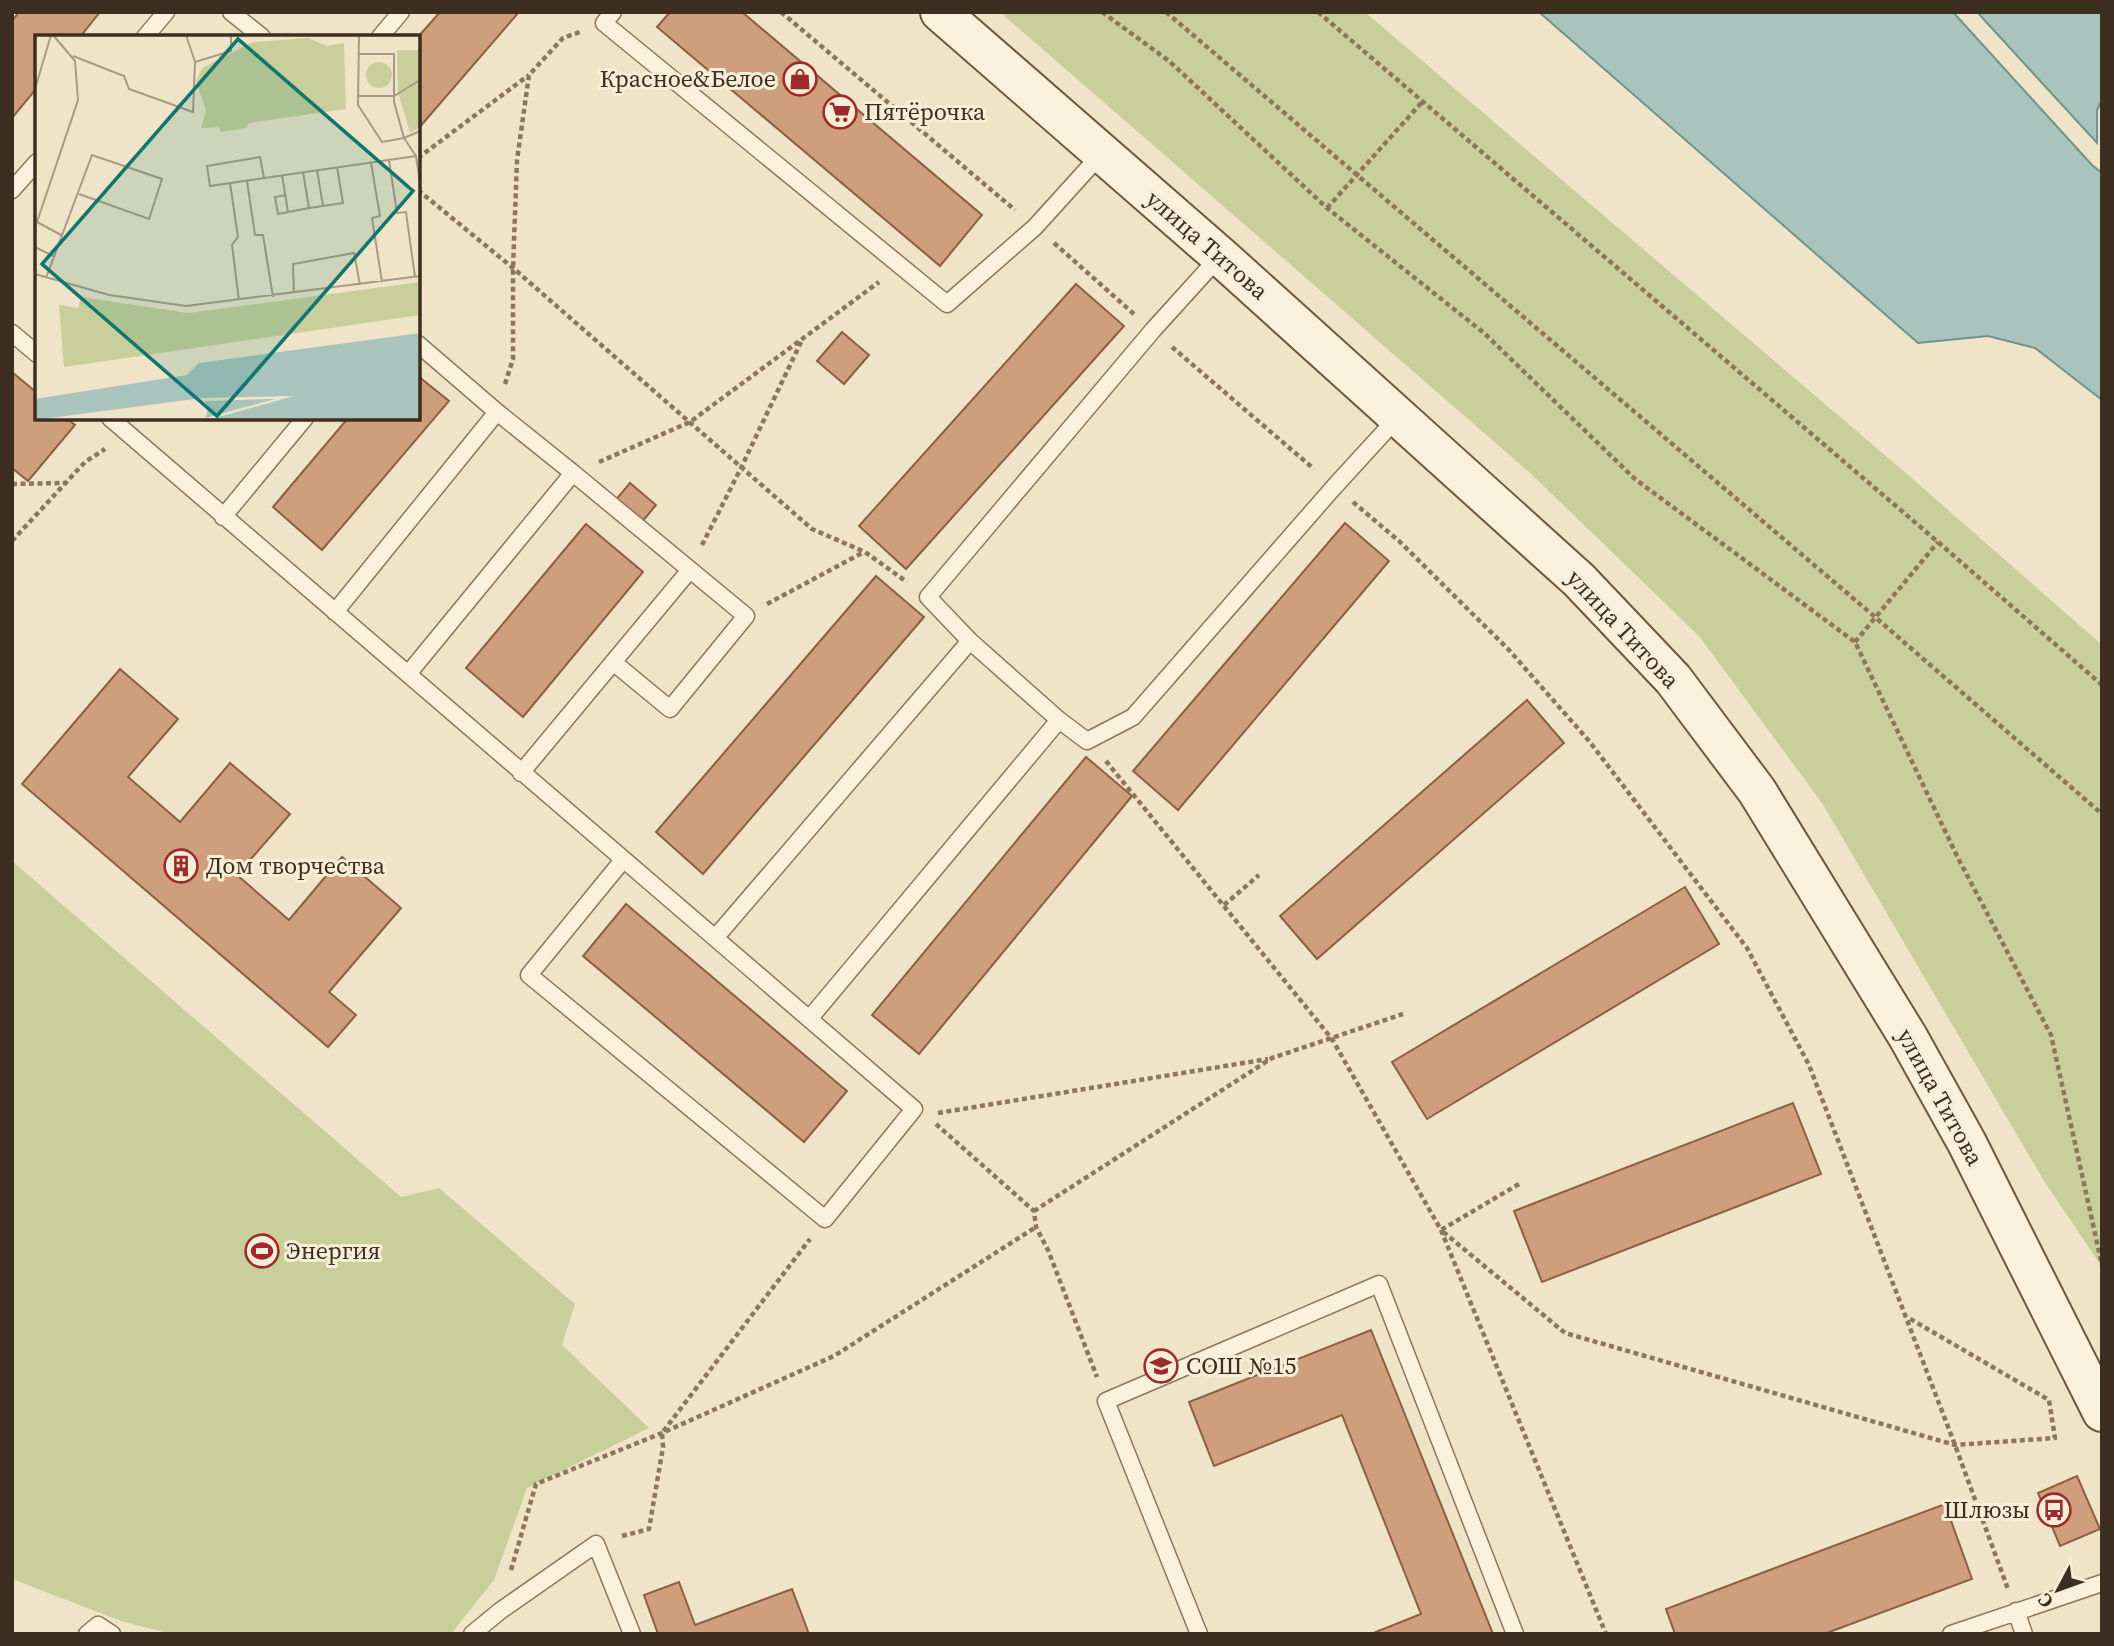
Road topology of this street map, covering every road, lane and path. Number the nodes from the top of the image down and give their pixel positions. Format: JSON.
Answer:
{"nodes":[{"id":1,"x":166,"y":12,"type":"edge"},
{"id":2,"x":231,"y":12,"type":"edge"},
{"id":3,"x":401,"y":12,"type":"edge"},
{"id":4,"x":780,"y":12,"type":"edge"},
{"id":5,"x":940,"y":12,"type":"edge"},
{"id":6,"x":1102,"y":12,"type":"edge"},
{"id":7,"x":1166,"y":12,"type":"edge"},
{"id":8,"x":1318,"y":12,"type":"edge"},
{"id":9,"x":609,"y":18,"type":"edge"},
{"id":10,"x":147,"y":35,"type":"edge"},
{"id":11,"x":260,"y":35,"type":"edge"},
{"id":12,"x":382,"y":35,"type":"edge"},
{"id":13,"x":529,"y":75,"type":"junction"},
{"id":14,"x":1423,"y":101,"type":"junction"},
{"id":15,"x":1102,"y":153,"type":"junction"},
{"id":16,"x":420,"y":157,"type":"edge"},
{"id":17,"x":35,"y":164,"type":"edge"},
{"id":18,"x":1356,"y":175,"type":"junction"},
{"id":19,"x":12,"y":190,"type":"edge"},
{"id":20,"x":420,"y":192,"type":"edge"},
{"id":21,"x":1326,"y":208,"type":"junction"},
{"id":22,"x":1035,"y":227,"type":"junction"},
{"id":23,"x":1220,"y":256,"type":"junction"},
{"id":24,"x":901,"y":265,"type":"junction"},
{"id":25,"x":513,"y":268,"type":"junction"},
{"id":26,"x":1153,"y":330,"type":"junction"},
{"id":27,"x":12,"y":333,"type":"edge"},
{"id":28,"x":802,"y":339,"type":"junction"},
{"id":29,"x":420,"y":346,"type":"edge"},
{"id":30,"x":35,"y":352,"type":"edge"},
{"id":31,"x":497,"y":412,"type":"junction"},
{"id":32,"x":1399,"y":417,"type":"junction"},
{"id":33,"x":112,"y":420,"type":"edge"},
{"id":34,"x":303,"y":420,"type":"edge"},
{"id":35,"x":690,"y":422,"type":"junction"},
{"id":36,"x":123,"y":430,"type":"junction"},
{"id":37,"x":741,"y":468,"type":"junction"},
{"id":38,"x":573,"y":473,"type":"junction"},
{"id":39,"x":66,"y":483,"type":"junction"},
{"id":40,"x":12,"y":484,"type":"edge"},
{"id":41,"x":1334,"y":487,"type":"junction"},
{"id":42,"x":223,"y":517,"type":"junction"},
{"id":43,"x":12,"y":541,"type":"edge"},
{"id":44,"x":1938,"y":541,"type":"junction"},
{"id":45,"x":865,"y":552,"type":"junction"},
{"id":46,"x":689,"y":571,"type":"junction"},
{"id":47,"x":928,"y":597,"type":"junction"},
{"id":48,"x":335,"y":612,"type":"junction"},
{"id":49,"x":746,"y":616,"type":"junction"},
{"id":50,"x":1875,"y":617,"type":"junction"},
{"id":51,"x":970,"y":641,"type":"junction"},
{"id":52,"x":1855,"y":642,"type":"junction"},
{"id":53,"x":613,"y":662,"type":"junction"},
{"id":54,"x":408,"y":674,"type":"junction"},
{"id":55,"x":2102,"y":685,"type":"edge"},
{"id":56,"x":1059,"y":720,"type":"junction"},
{"id":57,"x":1087,"y":741,"type":"junction"},
{"id":58,"x":521,"y":773,"type":"junction"},
{"id":59,"x":2102,"y":814,"type":"edge"},
{"id":60,"x":623,"y":860,"type":"junction"},
{"id":61,"x":1259,"y":875,"type":"dead end"},
{"id":62,"x":1224,"y":905,"type":"junction"},
{"id":63,"x":715,"y":938,"type":"junction"},
{"id":64,"x":1403,"y":1014,"type":"dead end"},
{"id":65,"x":810,"y":1018,"type":"junction"},
{"id":66,"x":1332,"y":1039,"type":"junction"},
{"id":67,"x":1272,"y":1058,"type":"junction"},
{"id":68,"x":920,"y":1112,"type":"junction"},
{"id":69,"x":1519,"y":1184,"type":"dead end"},
{"id":70,"x":1034,"y":1211,"type":"junction"},
{"id":71,"x":825,"y":1219,"type":"junction"},
{"id":72,"x":1036,"y":1227,"type":"junction"},
{"id":73,"x":1441,"y":1230,"type":"junction"},
{"id":74,"x":2102,"y":1265,"type":"edge"},
{"id":75,"x":1906,"y":1317,"type":"junction"},
{"id":76,"x":1106,"y":1401,"type":"junction"},
{"id":77,"x":2102,"y":1412,"type":"edge"},
{"id":78,"x":662,"y":1433,"type":"junction"},
{"id":79,"x":1955,"y":1445,"type":"junction"},
{"id":80,"x":596,"y":1544,"type":"junction"},
{"id":81,"x":2102,"y":1583,"type":"edge"},
{"id":82,"x":500,"y":1611,"type":"junction"},
{"id":83,"x":2016,"y":1611,"type":"junction"},
{"id":84,"x":87,"y":1634,"type":"edge"},
{"id":85,"x":112,"y":1634,"type":"edge"},
{"id":86,"x":472,"y":1634,"type":"edge"},
{"id":87,"x":632,"y":1634,"type":"edge"},
{"id":88,"x":1199,"y":1634,"type":"edge"},
{"id":89,"x":1515,"y":1634,"type":"edge"},
{"id":90,"x":1606,"y":1634,"type":"edge"},
{"id":91,"x":1951,"y":1634,"type":"edge"},
{"id":92,"x":2024,"y":1634,"type":"edge"}],
"edges":[{"from":1,"to":10,"type":"lane"},
{"from":2,"to":11,"type":"lane"},
{"from":3,"to":12,"type":"lane"},
{"from":4,"to":22,"type":"path"},
{"from":5,"to":15,"type":"main road","name":"улица Титова"},
{"from":6,"to":21,"type":"path"},
{"from":7,"to":18,"type":"path"},
{"from":8,"to":14,"type":"path"},
{"from":9,"to":13,"type":"path"},
{"from":9,"to":24,"type":"lane"},
{"from":13,"to":16,"type":"path"},
{"from":13,"to":25,"type":"path"},
{"from":14,"to":18,"type":"path"},
{"from":14,"to":44,"type":"path"},
{"from":15,"to":22,"type":"lane"},
{"from":15,"to":23,"type":"main road","name":"улица Титова"},
{"from":17,"to":19,"type":"lane"},
{"from":18,"to":21,"type":"path"},
{"from":18,"to":50,"type":"path"},
{"from":20,"to":25,"type":"path"},
{"from":21,"to":52,"type":"path"},
{"from":22,"to":24,"type":"lane"},
{"from":22,"to":26,"type":"path"},
{"from":23,"to":26,"type":"lane"},
{"from":23,"to":32,"type":"main road","name":"улица Титова"},
{"from":24,"to":28,"type":"path"},
{"from":25,"to":31,"type":"path"},
{"from":25,"to":35,"type":"path"},
{"from":26,"to":41,"type":"path"},
{"from":26,"to":47,"type":"lane"},
{"from":27,"to":30,"type":"lane"},
{"from":28,"to":35,"type":"path"},
{"from":28,"to":37,"type":"path"},
{"from":29,"to":31,"type":"lane"},
{"from":31,"to":38,"type":"lane"},
{"from":31,"to":48,"type":"lane"},
{"from":32,"to":41,"type":"lane"},
{"from":32,"to":77,"type":"main road","name":"улица Титова"},
{"from":33,"to":36,"type":"lane"},
{"from":34,"to":42,"type":"lane"},
{"from":35,"to":37,"type":"path"},
{"from":35,"to":38,"type":"path"},
{"from":36,"to":39,"type":"path"},
{"from":36,"to":42,"type":"lane"},
{"from":37,"to":45,"type":"path"},
{"from":37,"to":46,"type":"path"},
{"from":38,"to":46,"type":"lane"},
{"from":38,"to":54,"type":"lane"},
{"from":39,"to":40,"type":"path"},
{"from":39,"to":43,"type":"path"},
{"from":41,"to":57,"type":"lane"},
{"from":41,"to":75,"type":"path"},
{"from":42,"to":48,"type":"lane"},
{"from":44,"to":50,"type":"path"},
{"from":44,"to":55,"type":"path"},
{"from":45,"to":47,"type":"path"},
{"from":45,"to":49,"type":"path"},
{"from":46,"to":49,"type":"lane"},
{"from":46,"to":53,"type":"lane"},
{"from":47,"to":51,"type":"lane"},
{"from":48,"to":54,"type":"lane"},
{"from":49,"to":53,"type":"lane"},
{"from":50,"to":52,"type":"path"},
{"from":50,"to":59,"type":"path"},
{"from":51,"to":56,"type":"lane"},
{"from":51,"to":63,"type":"lane"},
{"from":52,"to":74,"type":"path"},
{"from":53,"to":58,"type":"lane"},
{"from":54,"to":58,"type":"lane"},
{"from":56,"to":57,"type":"lane"},
{"from":56,"to":65,"type":"lane"},
{"from":57,"to":62,"type":"path"},
{"from":58,"to":60,"type":"lane"},
{"from":60,"to":63,"type":"lane"},
{"from":60,"to":71,"type":"lane"},
{"from":61,"to":62,"type":"path"},
{"from":62,"to":66,"type":"path"},
{"from":63,"to":65,"type":"lane"},
{"from":64,"to":66,"type":"path"},
{"from":65,"to":68,"type":"lane"},
{"from":66,"to":67,"type":"path"},
{"from":66,"to":73,"type":"path"},
{"from":67,"to":68,"type":"path"},
{"from":67,"to":70,"type":"path"},
{"from":68,"to":70,"type":"path"},
{"from":68,"to":71,"type":"lane"},
{"from":69,"to":73,"type":"path"},
{"from":70,"to":72,"type":"path"},
{"from":71,"to":78,"type":"path"},
{"from":72,"to":76,"type":"path"},
{"from":72,"to":78,"type":"path"},
{"from":73,"to":79,"type":"path"},
{"from":73,"to":90,"type":"path"},
{"from":75,"to":79,"type":"path"},
{"from":75,"to":79,"type":"path"},
{"from":76,"to":88,"type":"lane"},
{"from":76,"to":89,"type":"lane"},
{"from":78,"to":80,"type":"path"},
{"from":78,"to":82,"type":"path"},
{"from":79,"to":83,"type":"path"},
{"from":80,"to":82,"type":"lane"},
{"from":80,"to":87,"type":"lane"},
{"from":81,"to":83,"type":"lane"},
{"from":82,"to":86,"type":"lane"},
{"from":83,"to":91,"type":"lane"},
{"from":83,"to":92,"type":"lane"},
{"from":84,"to":85,"type":"lane"}]}
